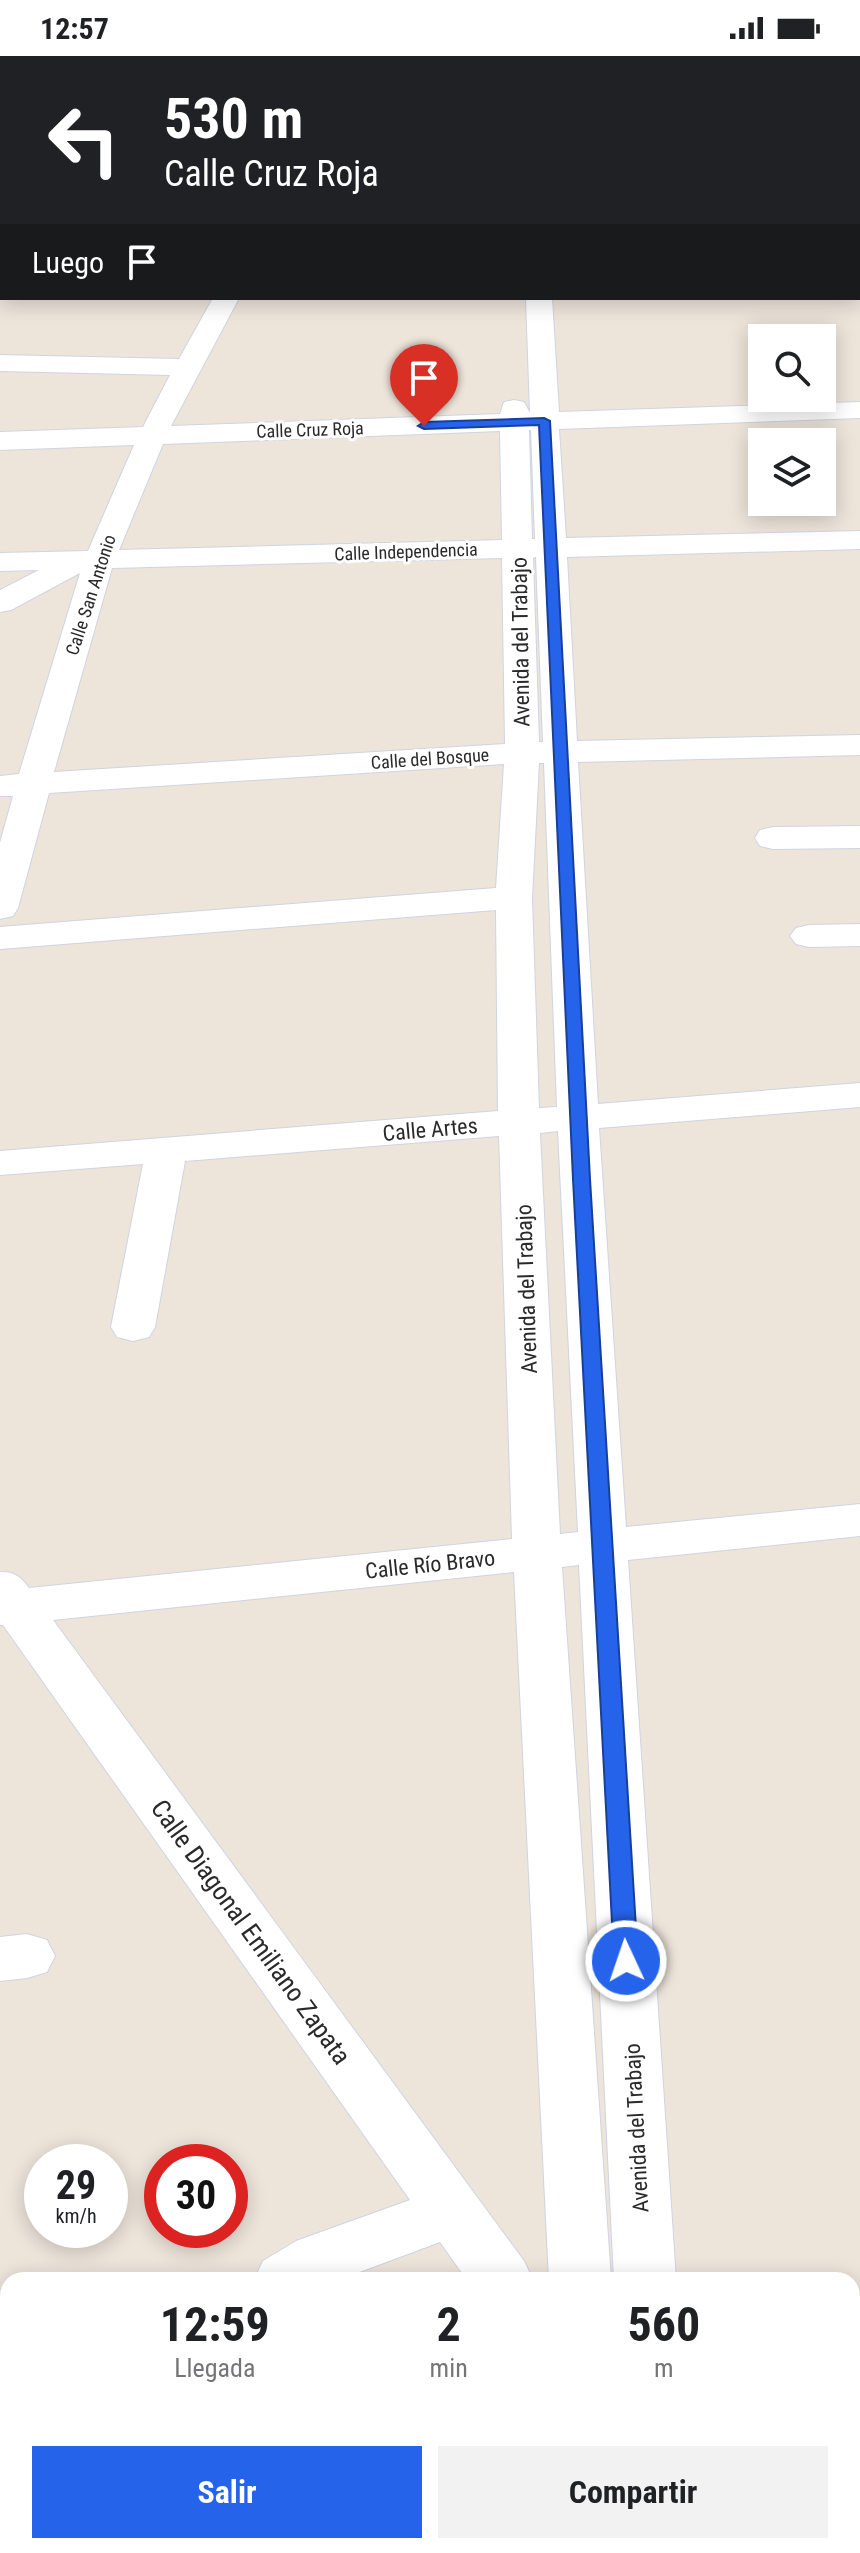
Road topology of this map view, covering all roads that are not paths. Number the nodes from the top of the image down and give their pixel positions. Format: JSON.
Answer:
{"nodes":[{"id":1,"x":225,"y":300,"type":"edge"},
{"id":2,"x":539,"y":300,"type":"edge"},
{"id":3,"x":0,"y":363,"type":"edge"},
{"id":4,"x":187,"y":367,"type":"junction"},
{"id":5,"x":513,"y":376,"type":"dead end"},
{"id":6,"x":860,"y":410,"type":"edge"},
{"id":7,"x":530,"y":422,"type":"junction"},
{"id":8,"x":151,"y":435,"type":"junction"},
{"id":9,"x":0,"y":441,"type":"edge"},
{"id":10,"x":860,"y":540,"type":"edge"},
{"id":11,"x":551,"y":547,"type":"junction"},
{"id":12,"x":518,"y":548,"type":"junction"},
{"id":13,"x":88,"y":561,"type":"junction"},
{"id":14,"x":0,"y":562,"type":"edge"},
{"id":15,"x":0,"y":603,"type":"edge"},
{"id":16,"x":860,"y":745,"type":"edge"},
{"id":17,"x":542,"y":753,"type":"junction"},
{"id":18,"x":16,"y":786,"type":"edge"},
{"id":19,"x":860,"y":837,"type":"edge"},
{"id":20,"x":773,"y":838,"type":"dead end"},
{"id":21,"x":514,"y":898,"type":"junction"},
{"id":22,"x":0,"y":914,"type":"edge"},
{"id":23,"x":860,"y":935,"type":"edge"},
{"id":24,"x":809,"y":936,"type":"dead end"},
{"id":25,"x":860,"y":1095,"type":"edge"},
{"id":26,"x":578,"y":1118,"type":"junction"},
{"id":27,"x":519,"y":1122,"type":"junction"},
{"id":28,"x":166,"y":1150,"type":"junction"},
{"id":29,"x":0,"y":1163,"type":"edge"},
{"id":30,"x":133,"y":1327,"type":"dead end"},
{"id":31,"x":860,"y":1520,"type":"edge"},
{"id":32,"x":602,"y":1546,"type":"junction"},
{"id":33,"x":537,"y":1553,"type":"junction"},
{"id":34,"x":5,"y":1599,"type":"edge"},
{"id":35,"x":453,"y":2211,"type":"junction"},
{"id":36,"x":298,"y":2272,"type":"edge"},
{"id":37,"x":496,"y":2272,"type":"edge"},
{"id":38,"x":580,"y":2272,"type":"edge"},
{"id":39,"x":645,"y":2272,"type":"edge"}],
"edges":[{"from":1,"to":4,"type":"street","name":"Calle San Antonio"},
{"from":2,"to":7,"type":"street","name":"Avenida del Trabajo"},
{"from":3,"to":4,"type":"street"},
{"from":4,"to":8,"type":"street","name":"Calle San Antonio"},
{"from":5,"to":7,"type":"street","name":"Avenida del Trabajo"},
{"from":6,"to":7,"type":"street","name":"Calle Cruz Roja"},
{"from":7,"to":8,"type":"street","name":"Calle Cruz Roja"},
{"from":7,"to":11,"type":"street","name":"Avenida del Trabajo"},
{"from":7,"to":12,"type":"street","name":"Avenida del Trabajo"},
{"from":8,"to":9,"type":"street","name":"Calle Cruz Roja"},
{"from":8,"to":13,"type":"street","name":"Calle San Antonio"},
{"from":10,"to":11,"type":"street","name":"Calle Independencia"},
{"from":11,"to":12,"type":"street","name":"Calle Independencia"},
{"from":11,"to":17,"type":"street","name":"Avenida del Trabajo"},
{"from":12,"to":13,"type":"street","name":"Calle Independencia"},
{"from":12,"to":17,"type":"street","name":"Avenida del Trabajo"},
{"from":13,"to":14,"type":"street","name":"Calle Independencia"},
{"from":13,"to":15,"type":"street"},
{"from":13,"to":18,"type":"street","name":"Calle San Antonio"},
{"from":16,"to":17,"type":"street","name":"Calle del Bosque"},
{"from":17,"to":18,"type":"street","name":"Calle del Bosque"},
{"from":17,"to":21,"type":"street","name":"Avenida del Trabajo"},
{"from":17,"to":26,"type":"street","name":"Avenida del Trabajo"},
{"from":18,"to":22,"type":"street","name":"Calle San Antonio"},
{"from":19,"to":20,"type":"street"},
{"from":21,"to":22,"type":"street"},
{"from":21,"to":27,"type":"street","name":"Avenida del Trabajo"},
{"from":23,"to":24,"type":"street"},
{"from":25,"to":26,"type":"street","name":"Calle Artes"},
{"from":26,"to":27,"type":"street","name":"Calle Artes"},
{"from":26,"to":32,"type":"street","name":"Avenida del Trabajo"},
{"from":27,"to":28,"type":"street","name":"Calle Artes"},
{"from":27,"to":33,"type":"street","name":"Avenida del Trabajo"},
{"from":28,"to":29,"type":"street","name":"Calle Artes"},
{"from":28,"to":30,"type":"street"},
{"from":31,"to":32,"type":"street","name":"Calle Río Bravo"},
{"from":32,"to":33,"type":"street","name":"Calle Río Bravo"},
{"from":32,"to":39,"type":"street","name":"Avenida del Trabajo"},
{"from":33,"to":34,"type":"street","name":"Calle Río Bravo"},
{"from":33,"to":38,"type":"street","name":"Avenida del Trabajo"},
{"from":34,"to":35,"type":"street","name":"Calle Diagonal Emiliano Zapata"},
{"from":35,"to":36,"type":"street"},
{"from":35,"to":37,"type":"street","name":"Calle Diagonal Emiliano Zapata"}]}
